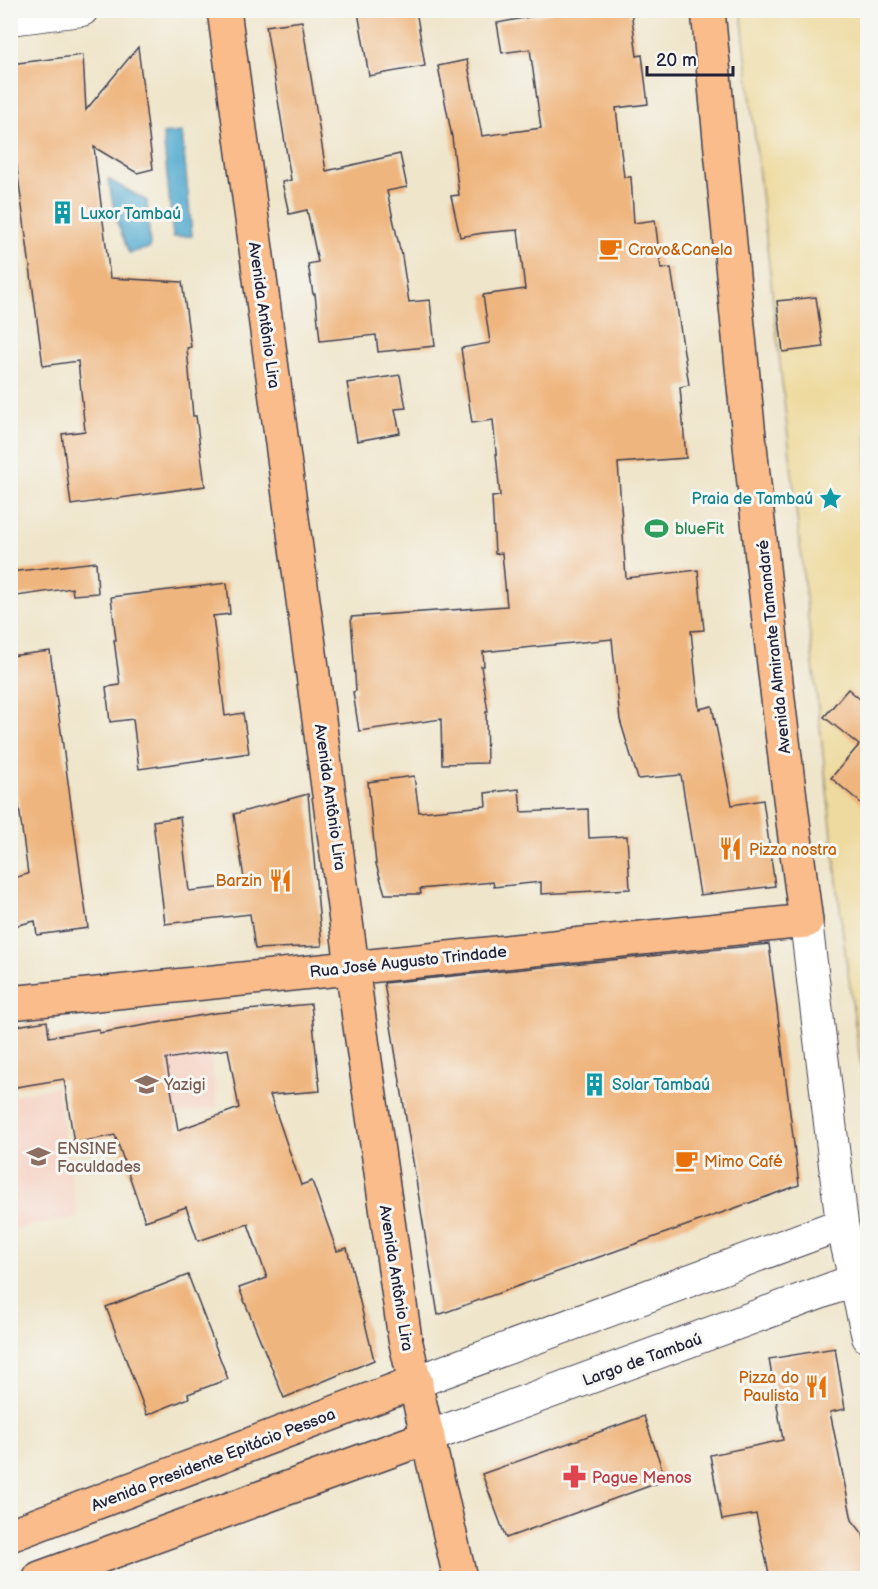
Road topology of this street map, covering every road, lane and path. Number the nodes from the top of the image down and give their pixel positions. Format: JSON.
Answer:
{"nodes":[{"id":1,"x":82,"y":10,"type":"edge"},
{"id":2,"x":224,"y":10,"type":"edge"},
{"id":3,"x":708,"y":10,"type":"edge"},
{"id":4,"x":10,"y":19,"type":"edge"},
{"id":5,"x":806,"y":921,"type":"junction"},
{"id":6,"x":354,"y":966,"type":"junction"},
{"id":7,"x":10,"y":1003,"type":"edge"},
{"id":8,"x":842,"y":1224,"type":"junction"},
{"id":9,"x":855,"y":1280,"type":"junction"},
{"id":10,"x":867,"y":1337,"type":"edge"},
{"id":11,"x":416,"y":1382,"type":"junction"},
{"id":12,"x":428,"y":1437,"type":"junction"},
{"id":13,"x":12,"y":1527,"type":"edge"},
{"id":14,"x":25,"y":1578,"type":"edge"},
{"id":15,"x":40,"y":1578,"type":"edge"},
{"id":16,"x":460,"y":1578,"type":"edge"}],
"edges":[{"from":1,"to":4,"type":"street"},
{"from":2,"to":6,"type":"main road","name":"Avenida Antônio Lira"},
{"from":3,"to":5,"type":"main road","name":"Avenida Almirante Tamandaré"},
{"from":5,"to":6,"type":"main road","name":"Rua José Augusto Trindade"},
{"from":5,"to":8,"type":"street","name":"Avenida Almirante Tamandaré"},
{"from":6,"to":7,"type":"main road","name":"Rua José Augusto Trindade"},
{"from":6,"to":11,"type":"main road","name":"Avenida Antônio Lira"},
{"from":8,"to":9,"type":"street","name":"Avenida Almirante Tamandaré"},
{"from":8,"to":11,"type":"street"},
{"from":9,"to":10,"type":"street","name":"Avenida Almirante Tamandaré"},
{"from":9,"to":12,"type":"street","name":"Largo de Tambaú"},
{"from":11,"to":12,"type":"main road","name":"Avenida Antônio Lira"},
{"from":11,"to":13,"type":"main road","name":"Avenida Presidente Epitácio Pessoa"},
{"from":12,"to":15,"type":"main road"},
{"from":12,"to":16,"type":"main road","name":"Avenida Antônio Lira"},
{"from":13,"to":14,"type":"main road"}]}
